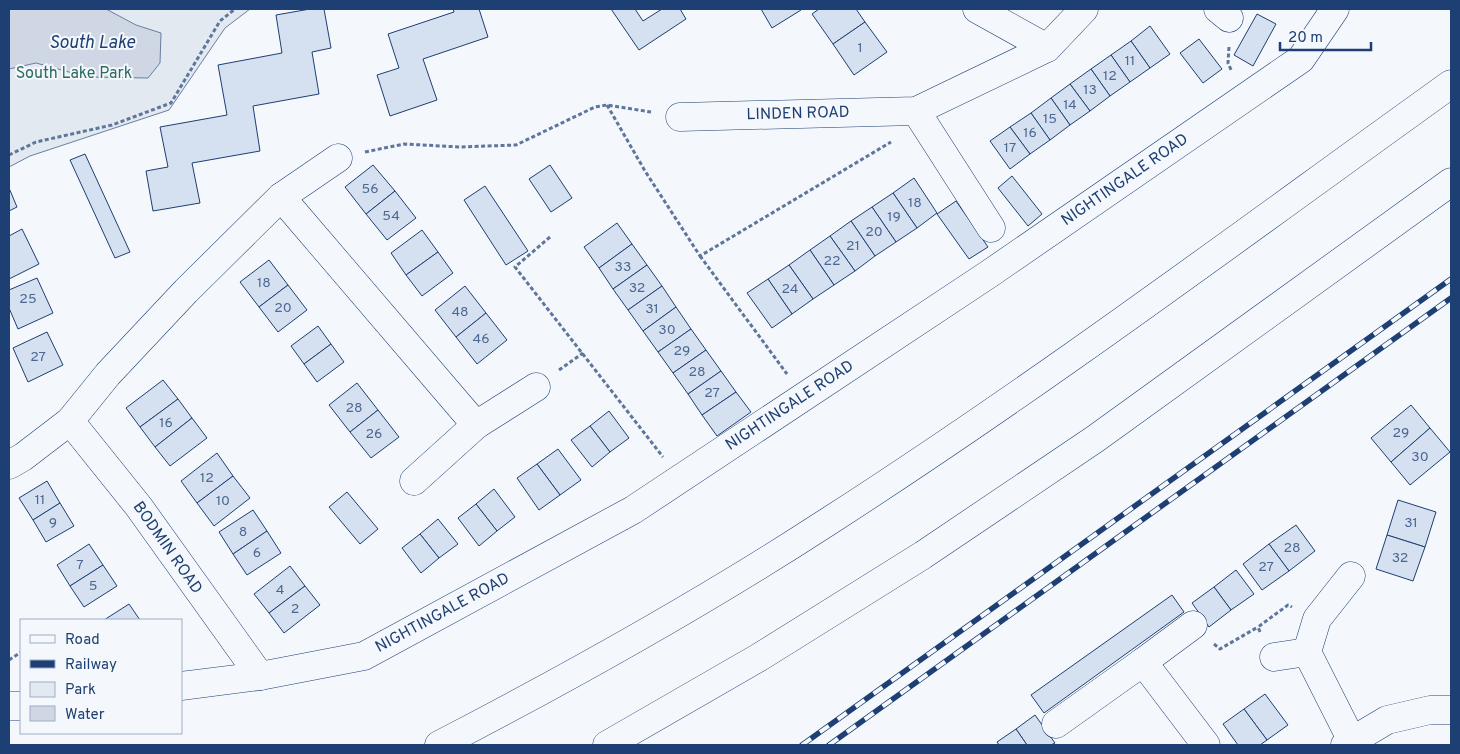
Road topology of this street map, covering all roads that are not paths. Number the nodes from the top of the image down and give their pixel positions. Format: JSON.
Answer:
{"nodes":[{"id":1,"x":977,"y":9,"type":"edge"},
{"id":2,"x":1084,"y":9,"type":"edge"},
{"id":3,"x":1335,"y":9,"type":"edge"},
{"id":4,"x":1047,"y":48,"type":"junction"},
{"id":5,"x":1451,"y":84,"type":"edge"},
{"id":6,"x":680,"y":117,"type":"road end"},
{"id":7,"x":920,"y":117,"type":"junction"},
{"id":8,"x":338,"y":158,"type":"road end"},
{"id":9,"x":1451,"y":182,"type":"edge"},
{"id":10,"x":281,"y":197,"type":"junction"},
{"id":11,"x":991,"y":228,"type":"dead end"},
{"id":12,"x":536,"y":387,"type":"dead end"},
{"id":13,"x":70,"y":421,"type":"junction"},
{"id":14,"x":476,"y":426,"type":"junction"},
{"id":15,"x":9,"y":464,"type":"edge"},
{"id":16,"x":414,"y":482,"type":"dead end"},
{"id":17,"x":1351,"y":576,"type":"dead end"},
{"id":18,"x":1193,"y":625,"type":"road end"},
{"id":19,"x":1307,"y":652,"type":"junction"},
{"id":20,"x":1274,"y":657,"type":"road end"},
{"id":21,"x":1143,"y":662,"type":"junction"},
{"id":22,"x":260,"y":676,"type":"junction"},
{"id":23,"x":182,"y":686,"type":"edge"},
{"id":24,"x":1451,"y":710,"type":"edge"},
{"id":25,"x":1056,"y":724,"type":"dead end"},
{"id":26,"x":1349,"y":743,"type":"edge"},
{"id":27,"x":439,"y":745,"type":"edge"},
{"id":28,"x":607,"y":745,"type":"edge"},
{"id":29,"x":1206,"y":745,"type":"edge"}],
"edges":[{"from":1,"to":4,"type":"street"},
{"from":2,"to":4,"type":"street","name":"LINDEN ROAD"},
{"from":3,"to":22,"type":"street","name":"NIGHTINGALE ROAD"},
{"from":4,"to":7,"type":"street","name":"LINDEN ROAD"},
{"from":5,"to":27,"type":"street"},
{"from":6,"to":7,"type":"street","name":"LINDEN ROAD"},
{"from":7,"to":11,"type":"street"},
{"from":8,"to":10,"type":"street"},
{"from":9,"to":28,"type":"street"},
{"from":10,"to":13,"type":"street"},
{"from":10,"to":14,"type":"street"},
{"from":12,"to":14,"type":"street"},
{"from":13,"to":15,"type":"street"},
{"from":13,"to":22,"type":"street","name":"BODMIN ROAD"},
{"from":14,"to":16,"type":"street"},
{"from":17,"to":19,"type":"street"},
{"from":18,"to":21,"type":"street"},
{"from":19,"to":20,"type":"street"},
{"from":19,"to":26,"type":"street"},
{"from":21,"to":25,"type":"street"},
{"from":21,"to":29,"type":"street"},
{"from":22,"to":23,"type":"street","name":"NIGHTINGALE ROAD"},
{"from":24,"to":26,"type":"street"}]}
